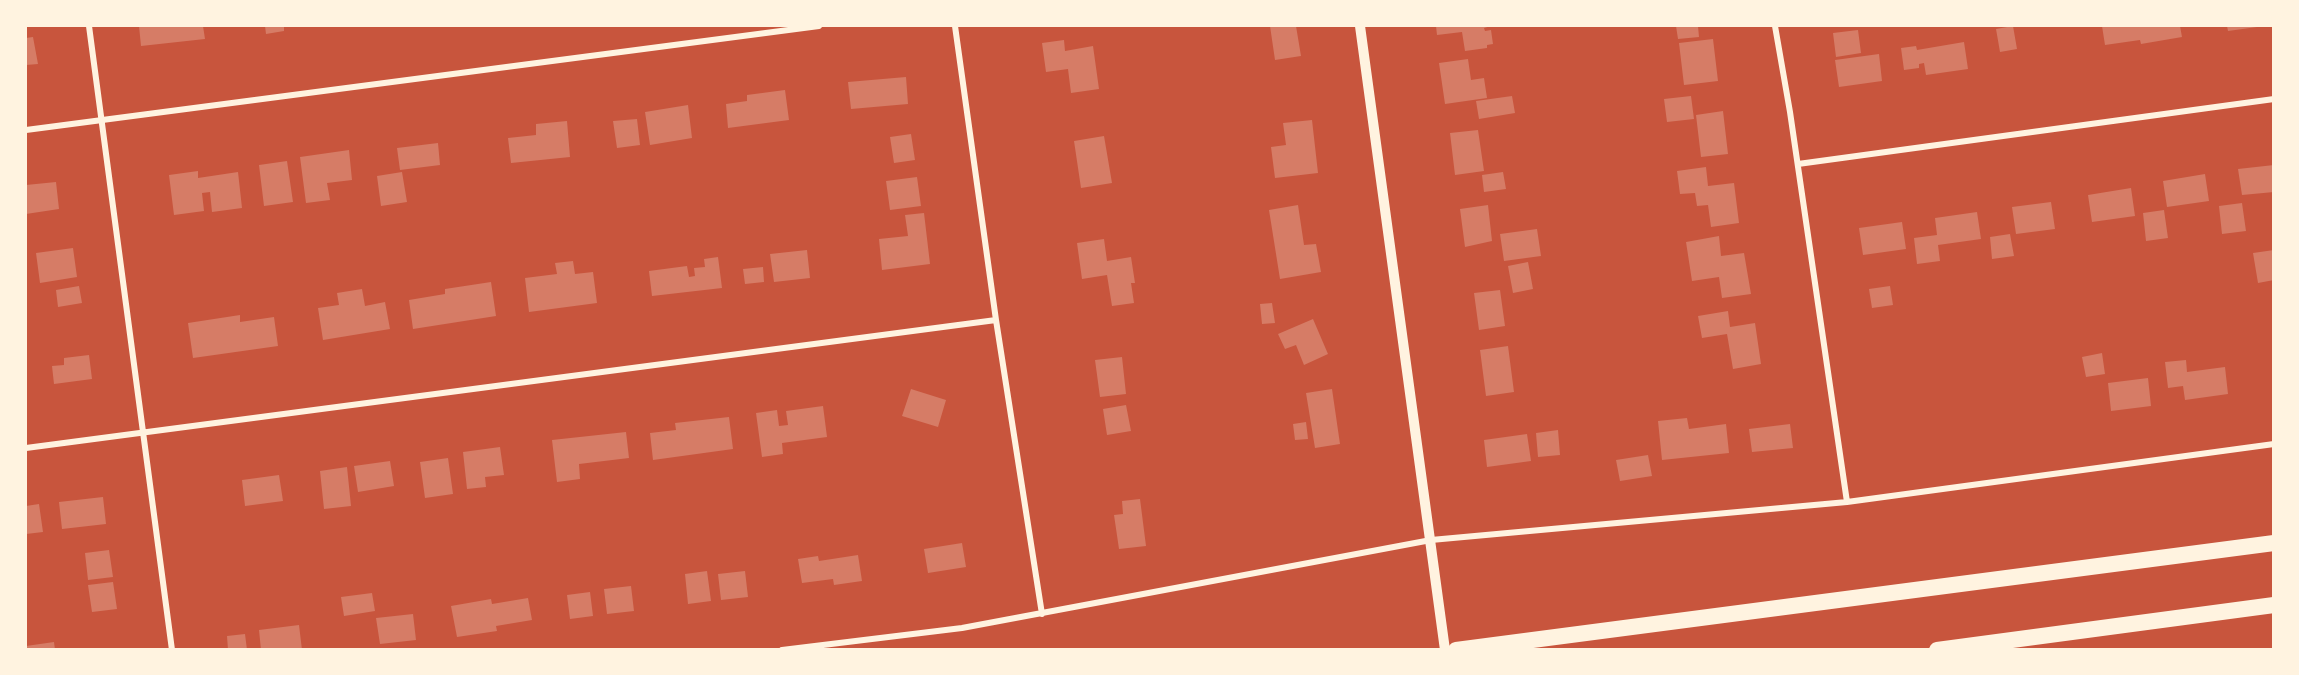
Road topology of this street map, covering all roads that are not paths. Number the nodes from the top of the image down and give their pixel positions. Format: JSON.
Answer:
{"nodes":[{"id":1,"x":89,"y":26,"type":"edge"},
{"id":2,"x":819,"y":26,"type":"edge"},
{"id":3,"x":955,"y":26,"type":"edge"},
{"id":4,"x":1360,"y":26,"type":"edge"},
{"id":5,"x":1775,"y":26,"type":"edge"},
{"id":6,"x":2274,"y":99,"type":"edge"},
{"id":7,"x":102,"y":120,"type":"junction"},
{"id":8,"x":26,"y":130,"type":"edge"},
{"id":9,"x":1798,"y":164,"type":"junction"},
{"id":10,"x":996,"y":320,"type":"junction"},
{"id":11,"x":144,"y":432,"type":"junction"},
{"id":12,"x":2274,"y":444,"type":"edge"},
{"id":13,"x":26,"y":448,"type":"edge"},
{"id":14,"x":1847,"y":502,"type":"junction"},
{"id":15,"x":1431,"y":540,"type":"junction"},
{"id":16,"x":2274,"y":543,"type":"edge"},
{"id":17,"x":2274,"y":605,"type":"edge"},
{"id":18,"x":1042,"y":614,"type":"junction"},
{"id":19,"x":172,"y":650,"type":"edge"},
{"id":20,"x":782,"y":650,"type":"edge"},
{"id":21,"x":1445,"y":650,"type":"edge"},
{"id":22,"x":1456,"y":650,"type":"edge"},
{"id":23,"x":1937,"y":650,"type":"edge"}],
"edges":[{"from":1,"to":7,"type":"street"},
{"from":2,"to":7,"type":"street"},
{"from":3,"to":10,"type":"street"},
{"from":4,"to":15,"type":"street"},
{"from":5,"to":9,"type":"street"},
{"from":6,"to":9,"type":"street"},
{"from":7,"to":8,"type":"street"},
{"from":7,"to":11,"type":"street"},
{"from":9,"to":14,"type":"street"},
{"from":10,"to":11,"type":"street"},
{"from":10,"to":18,"type":"street"},
{"from":11,"to":13,"type":"street"},
{"from":11,"to":19,"type":"street"},
{"from":12,"to":14,"type":"street"},
{"from":14,"to":15,"type":"street"},
{"from":15,"to":18,"type":"street"},
{"from":15,"to":21,"type":"street"},
{"from":16,"to":22,"type":"highway"},
{"from":17,"to":23,"type":"highway"},
{"from":18,"to":20,"type":"street"}]}
